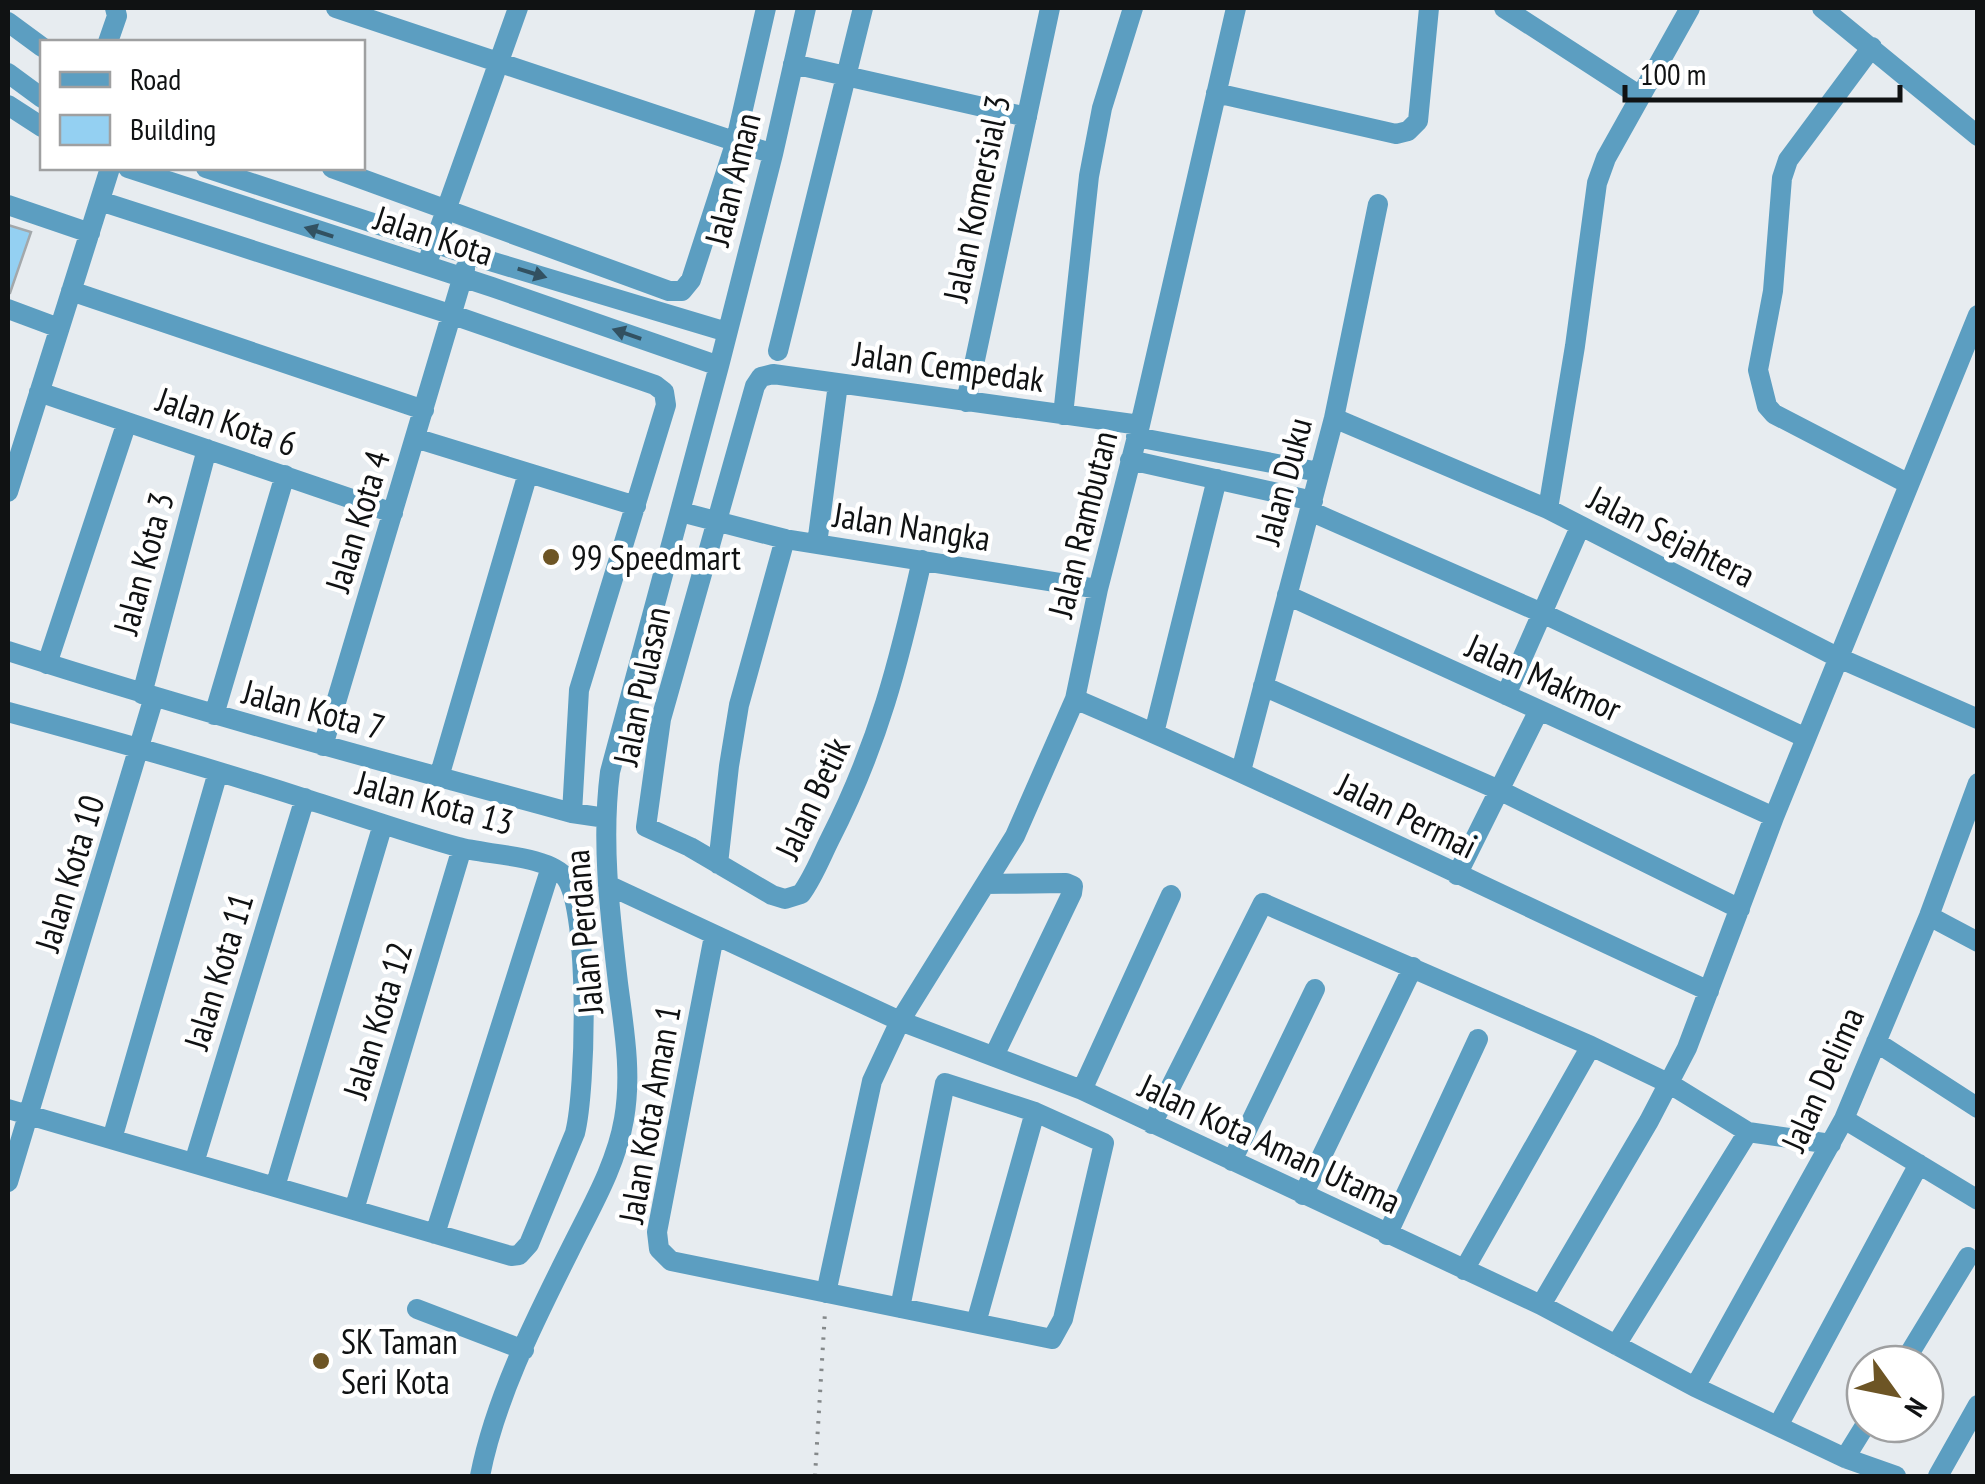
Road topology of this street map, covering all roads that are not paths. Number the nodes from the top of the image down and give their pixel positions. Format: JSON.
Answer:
{"nodes":[{"id":1,"x":116,"y":8,"type":"edge"},
{"id":2,"x":336,"y":8,"type":"edge"},
{"id":3,"x":518,"y":8,"type":"edge"},
{"id":4,"x":766,"y":8,"type":"edge"},
{"id":5,"x":806,"y":8,"type":"edge"},
{"id":6,"x":863,"y":8,"type":"edge"},
{"id":7,"x":1050,"y":8,"type":"edge"},
{"id":8,"x":1133,"y":8,"type":"edge"},
{"id":9,"x":1236,"y":8,"type":"edge"},
{"id":10,"x":1428,"y":8,"type":"edge"},
{"id":11,"x":1504,"y":8,"type":"edge"},
{"id":12,"x":1690,"y":8,"type":"edge"},
{"id":13,"x":1822,"y":8,"type":"edge"},
{"id":14,"x":375,"y":14,"type":"edge"},
{"id":15,"x":8,"y":22,"type":"edge"},
{"id":16,"x":109,"y":40,"type":"edge"},
{"id":17,"x":40,"y":46,"type":"edge"},
{"id":18,"x":1872,"y":47,"type":"junction"},
{"id":19,"x":500,"y":60,"type":"junction"},
{"id":20,"x":793,"y":64,"type":"junction"},
{"id":21,"x":8,"y":74,"type":"edge"},
{"id":22,"x":846,"y":76,"type":"junction"},
{"id":23,"x":1216,"y":94,"type":"junction"},
{"id":24,"x":1640,"y":96,"type":"junction"},
{"id":25,"x":40,"y":97,"type":"edge"},
{"id":26,"x":8,"y":105,"type":"edge"},
{"id":27,"x":1027,"y":118,"type":"junction"},
{"id":28,"x":40,"y":126,"type":"edge"},
{"id":29,"x":1978,"y":136,"type":"edge"},
{"id":30,"x":735,"y":144,"type":"junction"},
{"id":31,"x":773,"y":154,"type":"junction"},
{"id":32,"x":109,"y":170,"type":"edge"},
{"id":33,"x":134,"y":170,"type":"edge"},
{"id":34,"x":212,"y":170,"type":"edge"},
{"id":35,"x":338,"y":170,"type":"edge"},
{"id":36,"x":100,"y":201,"type":"junction"},
{"id":37,"x":1378,"y":204,"type":"dead end"},
{"id":38,"x":8,"y":205,"type":"edge"},
{"id":39,"x":445,"y":208,"type":"junction"},
{"id":40,"x":90,"y":234,"type":"junction"},
{"id":41,"x":433,"y":243,"type":"junction"},
{"id":42,"x":470,"y":254,"type":"junction"},
{"id":43,"x":426,"y":267,"type":"junction"},
{"id":44,"x":462,"y":277,"type":"junction"},
{"id":45,"x":71,"y":291,"type":"junction"},
{"id":46,"x":8,"y":310,"type":"edge"},
{"id":47,"x":453,"y":315,"type":"junction"},
{"id":48,"x":1978,"y":316,"type":"edge"},
{"id":49,"x":60,"y":328,"type":"junction"},
{"id":50,"x":727,"y":332,"type":"junction"},
{"id":51,"x":778,"y":351,"type":"dead end"},
{"id":52,"x":720,"y":366,"type":"junction"},
{"id":53,"x":838,"y":384,"type":"junction"},
{"id":54,"x":754,"y":386,"type":"joint"},
{"id":55,"x":39,"y":392,"type":"junction"},
{"id":56,"x":966,"y":402,"type":"junction"},
{"id":57,"x":424,"y":410,"type":"junction"},
{"id":58,"x":1063,"y":415,"type":"junction"},
{"id":59,"x":1334,"y":418,"type":"junction"},
{"id":60,"x":127,"y":422,"type":"junction"},
{"id":61,"x":1138,"y":431,"type":"junction"},
{"id":62,"x":416,"y":438,"type":"junction"},
{"id":63,"x":207,"y":449,"type":"junction"},
{"id":64,"x":1130,"y":460,"type":"junction"},
{"id":65,"x":1320,"y":472,"type":"junction"},
{"id":66,"x":528,"y":473,"type":"junction"},
{"id":67,"x":285,"y":476,"type":"junction"},
{"id":68,"x":1217,"y":479,"type":"junction"},
{"id":69,"x":1908,"y":483,"type":"junction"},
{"id":70,"x":8,"y":492,"type":"edge"},
{"id":71,"x":636,"y":506,"type":"junction"},
{"id":72,"x":1312,"y":506,"type":"junction"},
{"id":73,"x":1548,"y":509,"type":"junction"},
{"id":74,"x":393,"y":512,"type":"junction"},
{"id":75,"x":681,"y":512,"type":"junction"},
{"id":76,"x":716,"y":523,"type":"junction"},
{"id":77,"x":1580,"y":526,"type":"junction"},
{"id":78,"x":784,"y":538,"type":"junction"},
{"id":79,"x":817,"y":544,"type":"junction"},
{"id":80,"x":922,"y":560,"type":"junction"},
{"id":81,"x":1098,"y":588,"type":"junction"},
{"id":82,"x":1287,"y":595,"type":"junction"},
{"id":83,"x":1542,"y":613,"type":"junction"},
{"id":84,"x":8,"y":651,"type":"edge"},
{"id":85,"x":1839,"y":658,"type":"junction"},
{"id":86,"x":47,"y":664,"type":"junction"},
{"id":87,"x":1263,"y":686,"type":"junction"},
{"id":88,"x":148,"y":696,"type":"junction"},
{"id":89,"x":1506,"y":696,"type":"junction"},
{"id":90,"x":1075,"y":699,"type":"junction"},
{"id":91,"x":1539,"y":710,"type":"junction"},
{"id":92,"x":8,"y":712,"type":"edge"},
{"id":93,"x":214,"y":715,"type":"junction"},
{"id":94,"x":1978,"y":718,"type":"edge"},
{"id":95,"x":1154,"y":732,"type":"junction"},
{"id":96,"x":1806,"y":738,"type":"junction"},
{"id":97,"x":323,"y":746,"type":"junction"},
{"id":98,"x":141,"y":748,"type":"junction"},
{"id":99,"x":1241,"y":771,"type":"junction"},
{"id":100,"x":218,"y":772,"type":"junction"},
{"id":101,"x":439,"y":777,"type":"junction"},
{"id":102,"x":1978,"y":783,"type":"edge"},
{"id":103,"x":1499,"y":790,"type":"junction"},
{"id":104,"x":305,"y":798,"type":"junction"},
{"id":105,"x":572,"y":814,"type":"junction"},
{"id":106,"x":606,"y":818,"type":"junction"},
{"id":107,"x":1774,"y":818,"type":"junction"},
{"id":108,"x":383,"y":824,"type":"junction"},
{"id":109,"x":646,"y":827,"type":"joint"},
{"id":110,"x":462,"y":848,"type":"junction"},
{"id":111,"x":718,"y":864,"type":"junction"},
{"id":112,"x":551,"y":867,"type":"junction"},
{"id":113,"x":1457,"y":875,"type":"junction"},
{"id":114,"x":986,"y":884,"type":"junction"},
{"id":115,"x":608,"y":885,"type":"junction"},
{"id":116,"x":1171,"y":896,"type":"dead end"},
{"id":117,"x":1740,"y":909,"type":"junction"},
{"id":118,"x":1930,"y":916,"type":"junction"},
{"id":119,"x":714,"y":936,"type":"junction"},
{"id":120,"x":1978,"y":942,"type":"edge"},
{"id":121,"x":1413,"y":966,"type":"junction"},
{"id":122,"x":1315,"y":990,"type":"dead end"},
{"id":123,"x":1709,"y":991,"type":"junction"},
{"id":124,"x":900,"y":1020,"type":"junction"},
{"id":125,"x":1478,"y":1040,"type":"dead end"},
{"id":126,"x":1876,"y":1042,"type":"junction"},
{"id":127,"x":1591,"y":1046,"type":"junction"},
{"id":128,"x":994,"y":1056,"type":"junction"},
{"id":129,"x":1670,"y":1084,"type":"junction"},
{"id":130,"x":1082,"y":1090,"type":"junction"},
{"id":131,"x":8,"y":1108,"type":"edge"},
{"id":132,"x":1978,"y":1108,"type":"edge"},
{"id":133,"x":1036,"y":1112,"type":"junction"},
{"id":134,"x":29,"y":1115,"type":"junction"},
{"id":135,"x":1844,"y":1118,"type":"junction"},
{"id":136,"x":1152,"y":1124,"type":"junction"},
{"id":137,"x":1748,"y":1132,"type":"junction"},
{"id":138,"x":112,"y":1139,"type":"junction"},
{"id":139,"x":1831,"y":1144,"type":"junction"},
{"id":140,"x":1232,"y":1161,"type":"junction"},
{"id":141,"x":194,"y":1163,"type":"junction"},
{"id":142,"x":1920,"y":1164,"type":"junction"},
{"id":143,"x":8,"y":1182,"type":"edge"},
{"id":144,"x":275,"y":1187,"type":"junction"},
{"id":145,"x":1303,"y":1196,"type":"junction"},
{"id":146,"x":1978,"y":1200,"type":"edge"},
{"id":147,"x":354,"y":1210,"type":"junction"},
{"id":148,"x":435,"y":1234,"type":"junction"},
{"id":149,"x":1387,"y":1235,"type":"junction"},
{"id":150,"x":1968,"y":1257,"type":"dead end"},
{"id":151,"x":1464,"y":1270,"type":"junction"},
{"id":152,"x":826,"y":1293,"type":"junction"},
{"id":153,"x":1542,"y":1306,"type":"junction"},
{"id":154,"x":900,"y":1308,"type":"junction"},
{"id":155,"x":417,"y":1309,"type":"dead end"},
{"id":156,"x":976,"y":1323,"type":"junction"},
{"id":157,"x":1915,"y":1344,"type":"edge"},
{"id":158,"x":1616,"y":1345,"type":"junction"},
{"id":159,"x":524,"y":1350,"type":"junction"},
{"id":160,"x":1696,"y":1387,"type":"junction"},
{"id":161,"x":1978,"y":1404,"type":"edge"},
{"id":162,"x":1779,"y":1424,"type":"junction"},
{"id":163,"x":1854,"y":1444,"type":"edge"},
{"id":164,"x":1845,"y":1458,"type":"junction"},
{"id":165,"x":480,"y":1476,"type":"edge"},
{"id":166,"x":1896,"y":1476,"type":"edge"},
{"id":167,"x":1938,"y":1476,"type":"edge"}],
"edges":[{"from":1,"to":16,"type":"street"},
{"from":2,"to":14,"type":"street"},
{"from":3,"to":19,"type":"street"},
{"from":4,"to":30,"type":"street"},
{"from":5,"to":20,"type":"street","name":"Jalan Aman"},
{"from":6,"to":22,"type":"street"},
{"from":7,"to":27,"type":"street","name":"Jalan Komersial 3"},
{"from":8,"to":58,"type":"street"},
{"from":9,"to":23,"type":"street","name":"Jalan Rambutan"},
{"from":10,"to":23,"type":"street"},
{"from":11,"to":24,"type":"street"},
{"from":12,"to":24,"type":"street"},
{"from":13,"to":18,"type":"street"},
{"from":14,"to":19,"type":"street"},
{"from":15,"to":17,"type":"street"},
{"from":18,"to":29,"type":"street"},
{"from":18,"to":69,"type":"street"},
{"from":19,"to":30,"type":"street"},
{"from":19,"to":39,"type":"street"},
{"from":20,"to":22,"type":"street"},
{"from":20,"to":31,"type":"street","name":"Jalan Aman"},
{"from":21,"to":25,"type":"street"},
{"from":22,"to":27,"type":"street"},
{"from":22,"to":51,"type":"street"},
{"from":23,"to":61,"type":"street","name":"Jalan Rambutan"},
{"from":24,"to":73,"type":"street"},
{"from":26,"to":28,"type":"street"},
{"from":27,"to":56,"type":"street","name":"Jalan Komersial 3"},
{"from":30,"to":31,"type":"street"},
{"from":30,"to":39,"type":"street"},
{"from":31,"to":50,"type":"street","name":"Jalan Aman"},
{"from":32,"to":36,"type":"street"},
{"from":43,"to":33,"type":"street","name":"Jalan Kota","one_way":true},
{"from":34,"to":41,"type":"street","name":"Jalan Kota"},
{"from":35,"to":39,"type":"street"},
{"from":36,"to":40,"type":"street"},
{"from":36,"to":47,"type":"street"},
{"from":37,"to":59,"type":"street","name":"Jalan Duku"},
{"from":38,"to":40,"type":"street"},
{"from":39,"to":41,"type":"street"},
{"from":40,"to":45,"type":"street"},
{"from":41,"to":42,"type":"street","name":"Jalan Kota"},
{"from":41,"to":43,"type":"street"},
{"from":42,"to":44,"type":"street","name":"Jalan Kota 4"},
{"from":42,"to":50,"type":"street","name":"Jalan Kota","one_way":true},
{"from":43,"to":44,"type":"street","name":"Jalan Kota"},
{"from":44,"to":47,"type":"street","name":"Jalan Kota 4"},
{"from":52,"to":44,"type":"street","name":"Jalan Kota","one_way":true},
{"from":45,"to":49,"type":"street"},
{"from":45,"to":57,"type":"street"},
{"from":46,"to":49,"type":"street"},
{"from":47,"to":57,"type":"street","name":"Jalan Kota 4"},
{"from":47,"to":71,"type":"street"},
{"from":48,"to":69,"type":"street"},
{"from":49,"to":55,"type":"street"},
{"from":50,"to":52,"type":"street","name":"Jalan Aman"},
{"from":52,"to":75,"type":"street","name":"Jalan Perdana"},
{"from":53,"to":54,"type":"street","name":"Jalan Cempedak"},
{"from":53,"to":56,"type":"street","name":"Jalan Cempedak"},
{"from":53,"to":79,"type":"street"},
{"from":54,"to":76,"type":"street","name":"Jalan Pulasan"},
{"from":55,"to":60,"type":"street","name":"Jalan Kota 6"},
{"from":55,"to":70,"type":"street"},
{"from":56,"to":58,"type":"street","name":"Jalan Cempedak"},
{"from":57,"to":62,"type":"street","name":"Jalan Kota 4"},
{"from":58,"to":61,"type":"street","name":"Jalan Cempedak"},
{"from":59,"to":65,"type":"street","name":"Jalan Duku"},
{"from":59,"to":73,"type":"street","name":"Jalan Sejahtera"},
{"from":60,"to":63,"type":"street","name":"Jalan Kota 6"},
{"from":60,"to":86,"type":"street"},
{"from":61,"to":64,"type":"street","name":"Jalan Rambutan"},
{"from":61,"to":65,"type":"street","name":"Jalan Cempedak"},
{"from":62,"to":66,"type":"street"},
{"from":62,"to":74,"type":"street","name":"Jalan Kota 4"},
{"from":63,"to":67,"type":"street","name":"Jalan Kota 6"},
{"from":63,"to":88,"type":"street","name":"Jalan Kota 3"},
{"from":64,"to":68,"type":"street"},
{"from":64,"to":81,"type":"street","name":"Jalan Rambutan"},
{"from":65,"to":72,"type":"street","name":"Jalan Duku"},
{"from":66,"to":71,"type":"street"},
{"from":66,"to":101,"type":"street"},
{"from":67,"to":74,"type":"street","name":"Jalan Kota 6"},
{"from":67,"to":93,"type":"street"},
{"from":68,"to":72,"type":"street"},
{"from":68,"to":95,"type":"street"},
{"from":69,"to":85,"type":"street"},
{"from":71,"to":105,"type":"street"},
{"from":72,"to":82,"type":"street","name":"Jalan Duku"},
{"from":72,"to":83,"type":"street"},
{"from":73,"to":77,"type":"street","name":"Jalan Sejahtera"},
{"from":74,"to":97,"type":"street","name":"Jalan Kota 4"},
{"from":75,"to":76,"type":"street","name":"Jalan Nangka"},
{"from":75,"to":106,"type":"street","name":"Jalan Perdana"},
{"from":76,"to":78,"type":"street","name":"Jalan Nangka"},
{"from":76,"to":109,"type":"street","name":"Jalan Pulasan"},
{"from":77,"to":83,"type":"street"},
{"from":77,"to":85,"type":"street","name":"Jalan Sejahtera"},
{"from":78,"to":79,"type":"street","name":"Jalan Nangka"},
{"from":78,"to":111,"type":"street"},
{"from":79,"to":80,"type":"street","name":"Jalan Nangka"},
{"from":80,"to":81,"type":"street","name":"Jalan Nangka"},
{"from":80,"to":111,"type":"street","name":"Jalan Betik"},
{"from":81,"to":90,"type":"street","name":"Jalan Rambutan"},
{"from":82,"to":87,"type":"street","name":"Jalan Duku"},
{"from":82,"to":89,"type":"street","name":"Jalan Makmor"},
{"from":83,"to":89,"type":"street"},
{"from":83,"to":96,"type":"street"},
{"from":84,"to":86,"type":"street","name":"Jalan Kota 7"},
{"from":85,"to":94,"type":"street","name":"Jalan Sejahtera"},
{"from":85,"to":96,"type":"street"},
{"from":86,"to":88,"type":"street","name":"Jalan Kota 7"},
{"from":87,"to":99,"type":"street","name":"Jalan Duku"},
{"from":87,"to":103,"type":"street"},
{"from":88,"to":93,"type":"street","name":"Jalan Kota 7"},
{"from":88,"to":98,"type":"street","name":"Jalan Kota 10"},
{"from":89,"to":91,"type":"street","name":"Jalan Makmor"},
{"from":90,"to":95,"type":"street","name":"Jalan Permai"},
{"from":90,"to":114,"type":"street","name":"Jalan Rambutan"},
{"from":91,"to":103,"type":"street"},
{"from":91,"to":107,"type":"street","name":"Jalan Makmor"},
{"from":92,"to":98,"type":"street","name":"Jalan Kota 13"},
{"from":93,"to":97,"type":"street","name":"Jalan Kota 7"},
{"from":95,"to":99,"type":"street","name":"Jalan Permai"},
{"from":96,"to":107,"type":"street"},
{"from":97,"to":101,"type":"street","name":"Jalan Kota 7"},
{"from":98,"to":100,"type":"street","name":"Jalan Kota 13"},
{"from":98,"to":134,"type":"street","name":"Jalan Kota 10"},
{"from":99,"to":113,"type":"street","name":"Jalan Permai"},
{"from":100,"to":104,"type":"street","name":"Jalan Kota 13"},
{"from":100,"to":138,"type":"street"},
{"from":101,"to":105,"type":"street","name":"Jalan Kota 7"},
{"from":102,"to":118,"type":"street","name":"Jalan Delima"},
{"from":103,"to":113,"type":"street"},
{"from":103,"to":117,"type":"street"},
{"from":104,"to":108,"type":"street","name":"Jalan Kota 13"},
{"from":104,"to":141,"type":"street","name":"Jalan Kota 11"},
{"from":105,"to":106,"type":"street","name":"Jalan Kota 7"},
{"from":106,"to":115,"type":"street","name":"Jalan Perdana"},
{"from":107,"to":117,"type":"street"},
{"from":108,"to":110,"type":"street","name":"Jalan Kota 13"},
{"from":108,"to":144,"type":"street"},
{"from":109,"to":111,"type":"street","name":"Jalan Betik"},
{"from":110,"to":112,"type":"street","name":"Jalan Kota 13"},
{"from":110,"to":147,"type":"street","name":"Jalan Kota 12"},
{"from":112,"to":148,"type":"street"},
{"from":112,"to":148,"type":"street","name":"Jalan Kota 13"},
{"from":113,"to":123,"type":"street","name":"Jalan Permai"},
{"from":114,"to":124,"type":"street","name":"Jalan Rambutan"},
{"from":114,"to":128,"type":"street"},
{"from":115,"to":119,"type":"street","name":"Jalan Kota Aman Utama"},
{"from":115,"to":159,"type":"street","name":"Jalan Perdana"},
{"from":116,"to":130,"type":"street"},
{"from":117,"to":123,"type":"street"},
{"from":118,"to":120,"type":"street"},
{"from":118,"to":126,"type":"street","name":"Jalan Delima"},
{"from":119,"to":124,"type":"street","name":"Jalan Kota Aman Utama"},
{"from":119,"to":152,"type":"street","name":"Jalan Kota Aman 1"},
{"from":121,"to":127,"type":"street"},
{"from":121,"to":136,"type":"street"},
{"from":121,"to":145,"type":"street"},
{"from":122,"to":140,"type":"street"},
{"from":123,"to":129,"type":"street"},
{"from":124,"to":128,"type":"street","name":"Jalan Kota Aman Utama"},
{"from":124,"to":152,"type":"street","name":"Jalan Rambutan"},
{"from":125,"to":149,"type":"street"},
{"from":126,"to":132,"type":"street"},
{"from":126,"to":135,"type":"street","name":"Jalan Delima"},
{"from":127,"to":129,"type":"street"},
{"from":127,"to":151,"type":"street"},
{"from":128,"to":130,"type":"street","name":"Jalan Kota Aman Utama"},
{"from":129,"to":137,"type":"street"},
{"from":129,"to":153,"type":"street"},
{"from":130,"to":136,"type":"street","name":"Jalan Kota Aman Utama"},
{"from":131,"to":134,"type":"street"},
{"from":133,"to":154,"type":"street"},
{"from":133,"to":156,"type":"street"},
{"from":133,"to":156,"type":"street"},
{"from":134,"to":138,"type":"street"},
{"from":134,"to":143,"type":"street","name":"Jalan Kota 10"},
{"from":135,"to":139,"type":"street","name":"Jalan Delima"},
{"from":135,"to":142,"type":"street"},
{"from":136,"to":140,"type":"street","name":"Jalan Kota Aman Utama"},
{"from":137,"to":139,"type":"street"},
{"from":137,"to":158,"type":"street"},
{"from":138,"to":141,"type":"street"},
{"from":139,"to":160,"type":"street","name":"Jalan Delima"},
{"from":140,"to":145,"type":"street","name":"Jalan Kota Aman Utama"},
{"from":141,"to":144,"type":"street"},
{"from":142,"to":146,"type":"street"},
{"from":142,"to":162,"type":"street"},
{"from":144,"to":147,"type":"street"},
{"from":145,"to":149,"type":"street","name":"Jalan Kota Aman Utama"},
{"from":147,"to":148,"type":"street"},
{"from":149,"to":151,"type":"street","name":"Jalan Kota Aman Utama"},
{"from":150,"to":157,"type":"street"},
{"from":151,"to":153,"type":"street","name":"Jalan Kota Aman Utama"},
{"from":152,"to":154,"type":"street"},
{"from":153,"to":158,"type":"street","name":"Jalan Kota Aman Utama"},
{"from":154,"to":156,"type":"street"},
{"from":155,"to":159,"type":"street"},
{"from":158,"to":160,"type":"street","name":"Jalan Kota Aman Utama"},
{"from":159,"to":165,"type":"street","name":"Jalan Perdana"},
{"from":160,"to":162,"type":"street","name":"Jalan Kota Aman Utama"},
{"from":161,"to":167,"type":"street"},
{"from":162,"to":164,"type":"street","name":"Jalan Kota Aman Utama"},
{"from":163,"to":164,"type":"street"},
{"from":164,"to":166,"type":"street","name":"Jalan Kota Aman Utama"}]}
